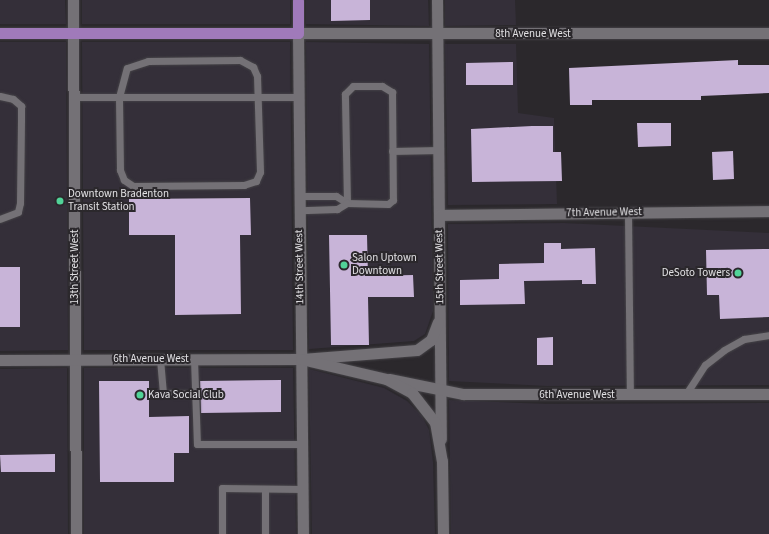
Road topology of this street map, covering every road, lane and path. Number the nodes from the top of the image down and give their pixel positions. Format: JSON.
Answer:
{"nodes":[{"id":1,"x":74,"y":0,"type":"edge"},
{"id":2,"x":298,"y":0,"type":"edge"},
{"id":3,"x":437,"y":0,"type":"edge"},
{"id":4,"x":0,"y":33,"type":"edge"},
{"id":5,"x":74,"y":33,"type":"junction"},
{"id":6,"x":298,"y":33,"type":"junction"},
{"id":7,"x":769,"y":33,"type":"edge"},
{"id":8,"x":437,"y":35,"type":"junction"},
{"id":9,"x":0,"y":96,"type":"edge"},
{"id":10,"x":74,"y":97,"type":"junction"},
{"id":11,"x":119,"y":97,"type":"junction"},
{"id":12,"x":259,"y":97,"type":"junction"},
{"id":13,"x":299,"y":98,"type":"junction"},
{"id":14,"x":392,"y":150,"type":"junction"},
{"id":15,"x":439,"y":150,"type":"junction"},
{"id":16,"x":299,"y":196,"type":"junction"},
{"id":17,"x":347,"y":203,"type":"junction"},
{"id":18,"x":300,"y":210,"type":"junction"},
{"id":19,"x":769,"y":211,"type":"edge"},
{"id":20,"x":628,"y":213,"type":"junction"},
{"id":21,"x":440,"y":215,"type":"junction"},
{"id":22,"x":0,"y":219,"type":"edge"},
{"id":23,"x":441,"y":312,"type":"junction"},
{"id":24,"x":769,"y":335,"type":"edge"},
{"id":25,"x":76,"y":359,"type":"junction"},
{"id":26,"x":160,"y":359,"type":"junction"},
{"id":27,"x":194,"y":359,"type":"junction"},
{"id":28,"x":301,"y":359,"type":"junction"},
{"id":29,"x":0,"y":360,"type":"edge"},
{"id":30,"x":386,"y":379,"type":"junction"},
{"id":31,"x":441,"y":389,"type":"junction"},
{"id":32,"x":194,"y":394,"type":"junction"},
{"id":33,"x":686,"y":394,"type":"junction"},
{"id":34,"x":769,"y":394,"type":"edge"},
{"id":35,"x":630,"y":395,"type":"junction"},
{"id":36,"x":302,"y":444,"type":"junction"},
{"id":37,"x":442,"y":461,"type":"junction"},
{"id":38,"x":265,"y":489,"type":"junction"},
{"id":39,"x":303,"y":489,"type":"junction"},
{"id":40,"x":76,"y":534,"type":"edge"},
{"id":41,"x":222,"y":534,"type":"edge"},
{"id":42,"x":265,"y":534,"type":"edge"},
{"id":43,"x":304,"y":534,"type":"edge"},
{"id":44,"x":443,"y":534,"type":"edge"}],
"edges":[{"from":1,"to":5,"type":"street","name":"13th Street West"},
{"from":2,"to":6,"type":"main road","name":"14th Street West"},
{"from":3,"to":8,"type":"street","name":"15th Street West"},
{"from":4,"to":5,"type":"main road"},
{"from":5,"to":6,"type":"main road"},
{"from":5,"to":10,"type":"street","name":"13th Street West"},
{"from":6,"to":8,"type":"street","name":"8th Avenue West"},
{"from":6,"to":13,"type":"street","name":"14th Street West"},
{"from":7,"to":8,"type":"street","name":"8th Avenue West"},
{"from":8,"to":15,"type":"street","name":"15th Street West"},
{"from":9,"to":22,"type":"lane"},
{"from":10,"to":11,"type":"lane"},
{"from":10,"to":25,"type":"street","name":"13th Street West"},
{"from":11,"to":12,"type":"lane"},
{"from":11,"to":12,"type":"lane"},
{"from":11,"to":12,"type":"lane"},
{"from":12,"to":13,"type":"lane"},
{"from":13,"to":16,"type":"street","name":"14th Street West"},
{"from":14,"to":15,"type":"lane"},
{"from":14,"to":17,"type":"lane"},
{"from":14,"to":17,"type":"lane"},
{"from":15,"to":21,"type":"street","name":"15th Street West"},
{"from":16,"to":17,"type":"lane"},
{"from":16,"to":18,"type":"street","name":"14th Street West"},
{"from":17,"to":18,"type":"lane"},
{"from":18,"to":28,"type":"street","name":"14th Street West"},
{"from":19,"to":20,"type":"street","name":"7th Avenue West"},
{"from":20,"to":21,"type":"street","name":"7th Avenue West"},
{"from":20,"to":35,"type":"lane"},
{"from":21,"to":23,"type":"street","name":"15th Street West"},
{"from":23,"to":28,"type":"street","name":"6th Avenue West"},
{"from":23,"to":31,"type":"street","name":"15th Street West"},
{"from":24,"to":33,"type":"lane"},
{"from":25,"to":26,"type":"street","name":"6th Avenue West"},
{"from":25,"to":29,"type":"street","name":"6th Avenue West"},
{"from":25,"to":40,"type":"street","name":"13th Street West"},
{"from":26,"to":27,"type":"street","name":"6th Avenue West"},
{"from":26,"to":32,"type":"lane"},
{"from":27,"to":28,"type":"street","name":"6th Avenue West"},
{"from":27,"to":32,"type":"lane"},
{"from":28,"to":30,"type":"street","name":"6th Avenue West"},
{"from":28,"to":36,"type":"street","name":"14th Street West"},
{"from":30,"to":31,"type":"street","name":"6th Avenue West"},
{"from":30,"to":37,"type":"street","name":"6th Avenue West"},
{"from":31,"to":35,"type":"street","name":"6th Avenue West"},
{"from":31,"to":37,"type":"street","name":"15th Street West"},
{"from":32,"to":36,"type":"lane"},
{"from":33,"to":34,"type":"street","name":"6th Avenue West"},
{"from":33,"to":35,"type":"street","name":"6th Avenue West"},
{"from":36,"to":39,"type":"street","name":"14th Street West"},
{"from":37,"to":44,"type":"street","name":"15th Street West"},
{"from":38,"to":39,"type":"lane"},
{"from":38,"to":41,"type":"lane"},
{"from":38,"to":42,"type":"lane"},
{"from":39,"to":43,"type":"street","name":"14th Street West"}]}
